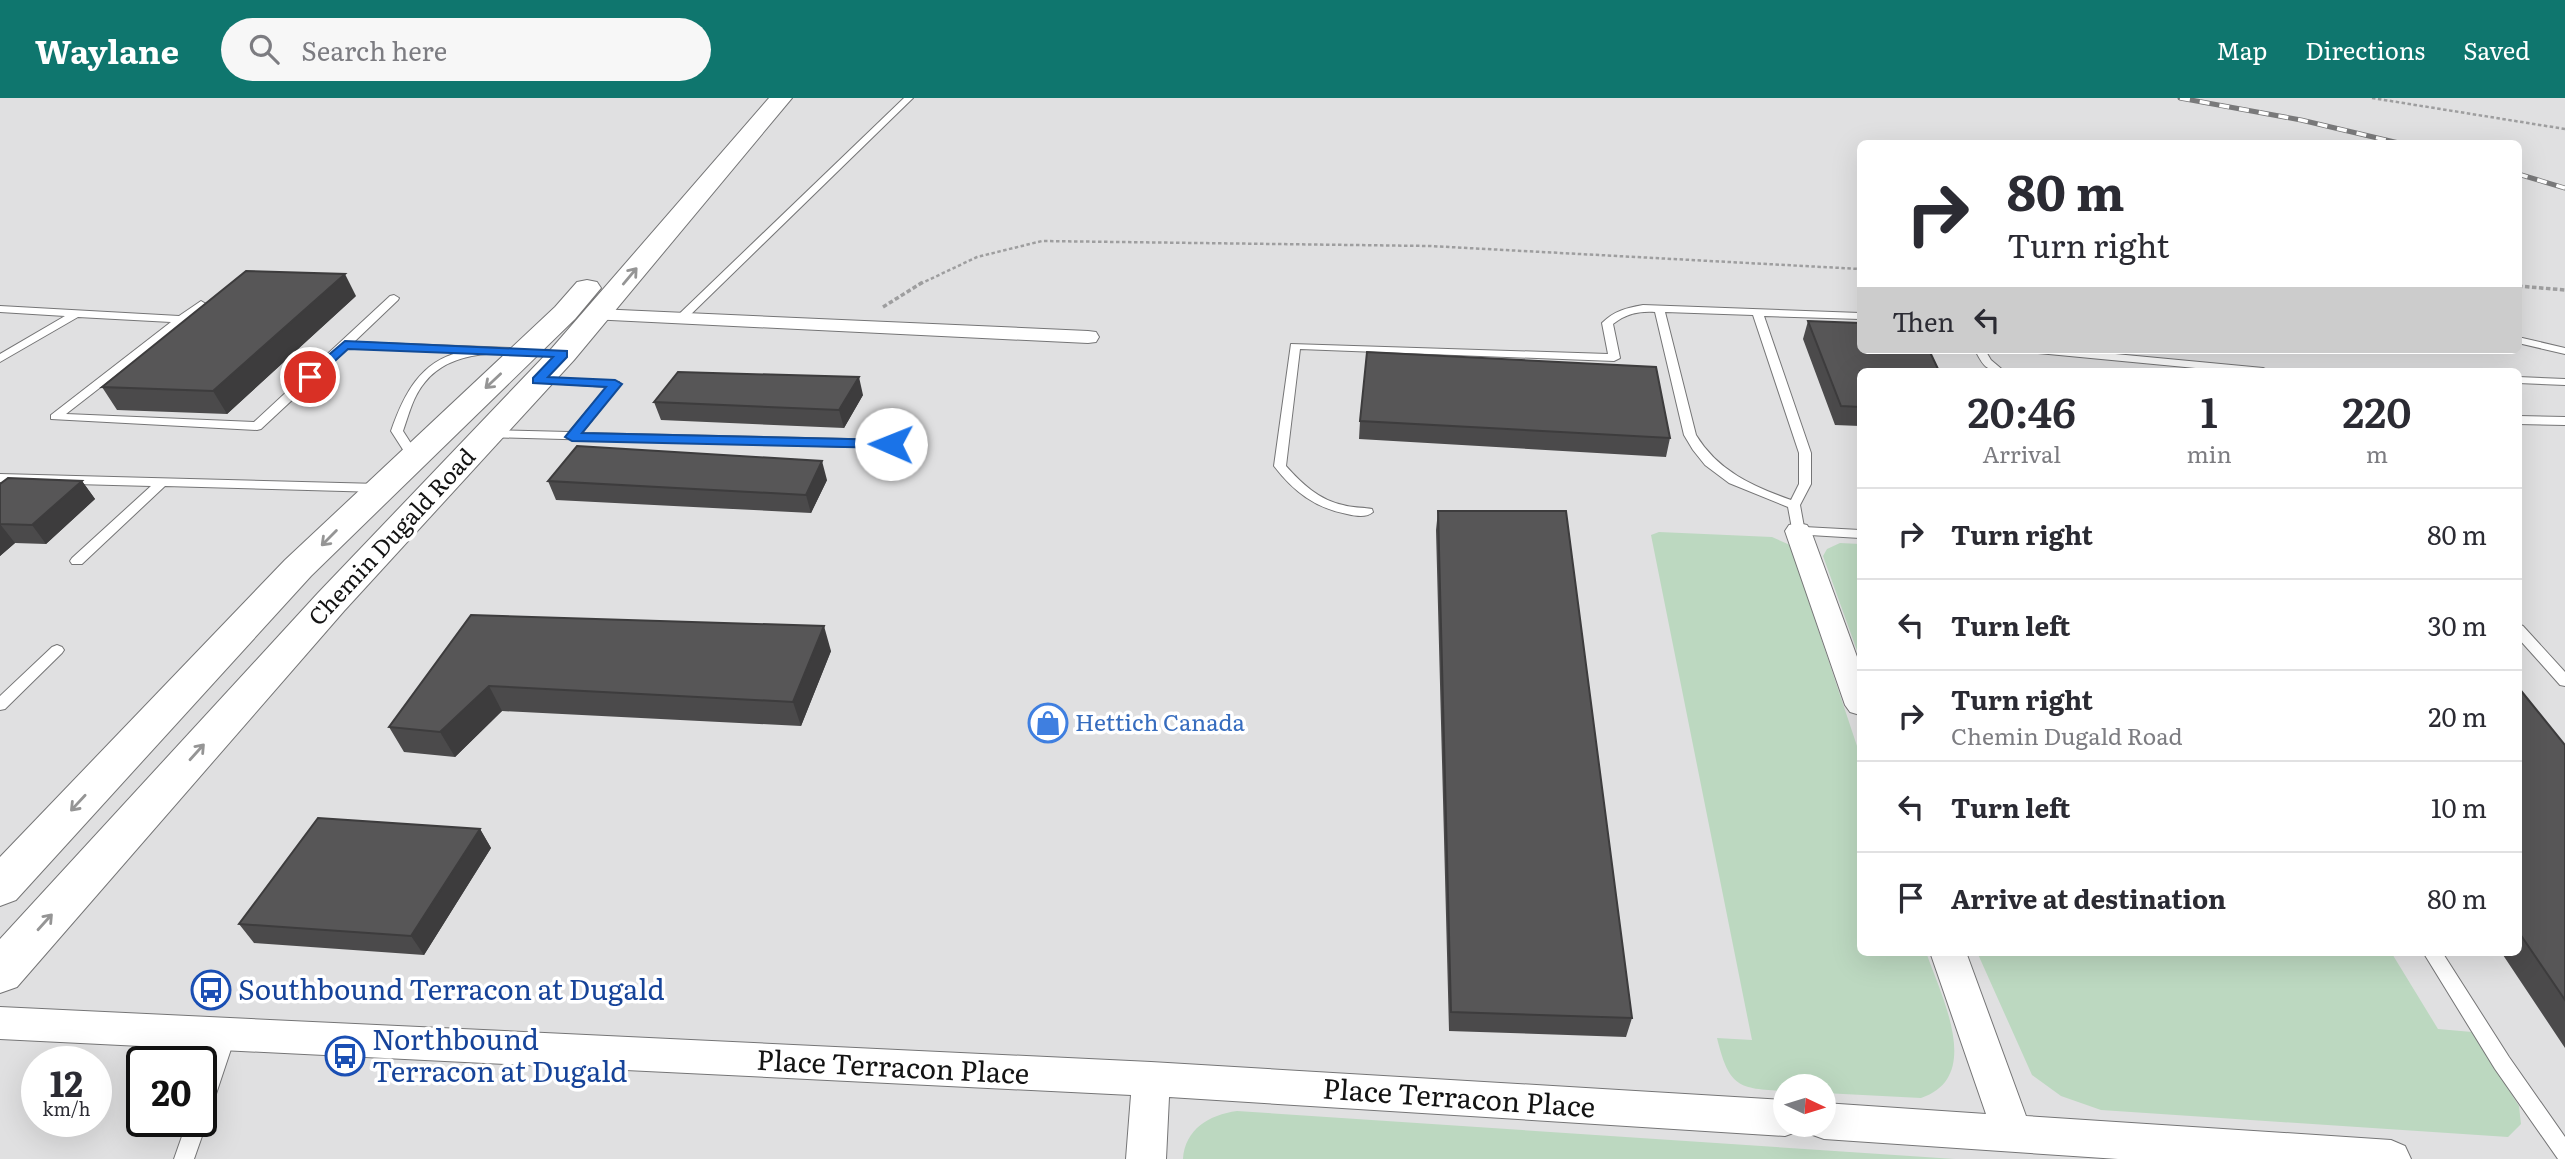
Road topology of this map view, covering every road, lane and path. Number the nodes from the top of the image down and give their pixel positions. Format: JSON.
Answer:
{"nodes":[{"id":1,"x":756,"y":98,"type":"edge"},
{"id":2,"x":781,"y":98,"type":"edge"},
{"id":3,"x":909,"y":98,"type":"edge"},
{"id":4,"x":2372,"y":98,"type":"edge"},
{"id":5,"x":2565,"y":129,"type":"edge"},
{"id":6,"x":1857,"y":269,"type":"edge"},
{"id":7,"x":2522,"y":286,"type":"edge"},
{"id":8,"x":2565,"y":290,"type":"edge"},
{"id":9,"x":394,"y":298,"type":"dead end"},
{"id":10,"x":201,"y":304,"type":"edge"},
{"id":11,"x":1658,"y":308,"type":"junction"},
{"id":12,"x":0,"y":310,"type":"edge"},
{"id":13,"x":1757,"y":312,"type":"junction"},
{"id":14,"x":75,"y":314,"type":"junction"},
{"id":15,"x":597,"y":315,"type":"junction"},
{"id":16,"x":1857,"y":316,"type":"edge"},
{"id":17,"x":680,"y":318,"type":"junction"},
{"id":18,"x":180,"y":319,"type":"junction"},
{"id":19,"x":853,"y":326,"type":"junction"},
{"id":20,"x":1088,"y":337,"type":"dead end"},
{"id":21,"x":2565,"y":338,"type":"edge"},
{"id":22,"x":2522,"y":340,"type":"edge"},
{"id":23,"x":345,"y":345,"type":"junction"},
{"id":24,"x":489,"y":350,"type":"junction"},
{"id":25,"x":2565,"y":351,"type":"edge"},
{"id":26,"x":1982,"y":354,"type":"edge"},
{"id":27,"x":2081,"y":354,"type":"edge"},
{"id":28,"x":0,"y":359,"type":"edge"},
{"id":29,"x":531,"y":366,"type":"junction"},
{"id":30,"x":1994,"y":368,"type":"edge"},
{"id":31,"x":2231,"y":368,"type":"edge"},
{"id":32,"x":2522,"y":380,"type":"edge"},
{"id":33,"x":2565,"y":382,"type":"edge"},
{"id":34,"x":2522,"y":420,"type":"edge"},
{"id":35,"x":2565,"y":421,"type":"edge"},
{"id":36,"x":488,"y":434,"type":"junction"},
{"id":37,"x":572,"y":437,"type":"junction"},
{"id":38,"x":891,"y":444,"type":"dead end"},
{"id":39,"x":413,"y":456,"type":"junction"},
{"id":40,"x":0,"y":478,"type":"edge"},
{"id":41,"x":162,"y":482,"type":"junction"},
{"id":42,"x":380,"y":488,"type":"junction"},
{"id":43,"x":1367,"y":512,"type":"dead end"},
{"id":44,"x":1796,"y":518,"type":"junction"},
{"id":45,"x":1857,"y":533,"type":"edge"},
{"id":46,"x":76,"y":561,"type":"dead end"},
{"id":47,"x":2522,"y":633,"type":"edge"},
{"id":48,"x":57,"y":650,"type":"dead end"},
{"id":49,"x":2565,"y":681,"type":"edge"},
{"id":50,"x":1857,"y":696,"type":"edge"},
{"id":51,"x":0,"y":705,"type":"edge"},
{"id":52,"x":0,"y":887,"type":"edge"},
{"id":53,"x":1949,"y":956,"type":"edge"},
{"id":54,"x":2435,"y":956,"type":"edge"},
{"id":55,"x":0,"y":972,"type":"edge"},
{"id":56,"x":0,"y":1023,"type":"edge"},
{"id":57,"x":227,"y":1034,"type":"junction"},
{"id":58,"x":217,"y":1063,"type":"edge"},
{"id":59,"x":1151,"y":1079,"type":"junction"},
{"id":60,"x":1773,"y":1117,"type":"edge"},
{"id":61,"x":1836,"y":1122,"type":"edge"},
{"id":62,"x":2012,"y":1132,"type":"junction"},
{"id":63,"x":192,"y":1137,"type":"edge"},
{"id":64,"x":2565,"y":1153,"type":"edge"},
{"id":65,"x":184,"y":1159,"type":"edge"},
{"id":66,"x":1146,"y":1159,"type":"edge"},
{"id":67,"x":2391,"y":1159,"type":"edge"}],
"edges":[{"from":1,"to":29,"type":"main road","name":"Chemin Dugald Road"},
{"from":15,"to":2,"type":"main road","name":"Chemin Dugald Road","one_way":true},
{"from":3,"to":17,"type":"lane"},
{"from":4,"to":5,"type":"path"},
{"from":6,"to":19,"type":"path"},
{"from":7,"to":8,"type":"path"},
{"from":9,"to":23,"type":"lane"},
{"from":10,"to":18,"type":"lane"},
{"from":11,"to":13,"type":"lane"},
{"from":11,"to":43,"type":"lane"},
{"from":11,"to":44,"type":"lane"},
{"from":12,"to":14,"type":"lane"},
{"from":13,"to":16,"type":"lane"},
{"from":13,"to":44,"type":"lane"},
{"from":14,"to":18,"type":"lane"},
{"from":14,"to":28,"type":"lane"},
{"from":15,"to":17,"type":"street"},
{"from":15,"to":29,"type":"main road","name":"Chemin Dugald Road"},
{"from":17,"to":19,"type":"street"},
{"from":18,"to":23,"type":"lane"},
{"from":19,"to":20,"type":"street"},
{"from":21,"to":22,"type":"lane"},
{"from":22,"to":25,"type":"lane"},
{"from":23,"to":24,"type":"lane"},
{"from":24,"to":29,"type":"lane"},
{"from":24,"to":39,"type":"lane"},
{"from":26,"to":30,"type":"lane"},
{"from":27,"to":31,"type":"lane"},
{"from":29,"to":36,"type":"main road","name":"Chemin Dugald Road"},
{"from":29,"to":37,"type":"lane"},
{"from":29,"to":39,"type":"main road","name":"Chemin Dugald Road","one_way":true},
{"from":32,"to":33,"type":"lane"},
{"from":34,"to":35,"type":"lane"},
{"from":36,"to":37,"type":"lane"},
{"from":55,"to":36,"type":"main road","name":"Chemin Dugald Road","one_way":true},
{"from":37,"to":38,"type":"lane"},
{"from":39,"to":42,"type":"main road","name":"Chemin Dugald Road"},
{"from":40,"to":41,"type":"lane"},
{"from":41,"to":42,"type":"lane"},
{"from":41,"to":46,"type":"lane"},
{"from":42,"to":52,"type":"main road","name":"Chemin Dugald Road","one_way":true},
{"from":44,"to":45,"type":"lane"},
{"from":44,"to":50,"type":"street"},
{"from":47,"to":49,"type":"lane"},
{"from":48,"to":51,"type":"lane"},
{"from":53,"to":62,"type":"street"},
{"from":54,"to":64,"type":"lane"},
{"from":56,"to":57,"type":"street","name":"Place Terracon Place"},
{"from":57,"to":58,"type":"lane"},
{"from":57,"to":59,"type":"street","name":"Place Terracon Place"},
{"from":59,"to":60,"type":"street","name":"Place Terracon Place"},
{"from":59,"to":66,"type":"street"},
{"from":61,"to":62,"type":"street"},
{"from":62,"to":67,"type":"street"},
{"from":63,"to":65,"type":"lane"}]}
